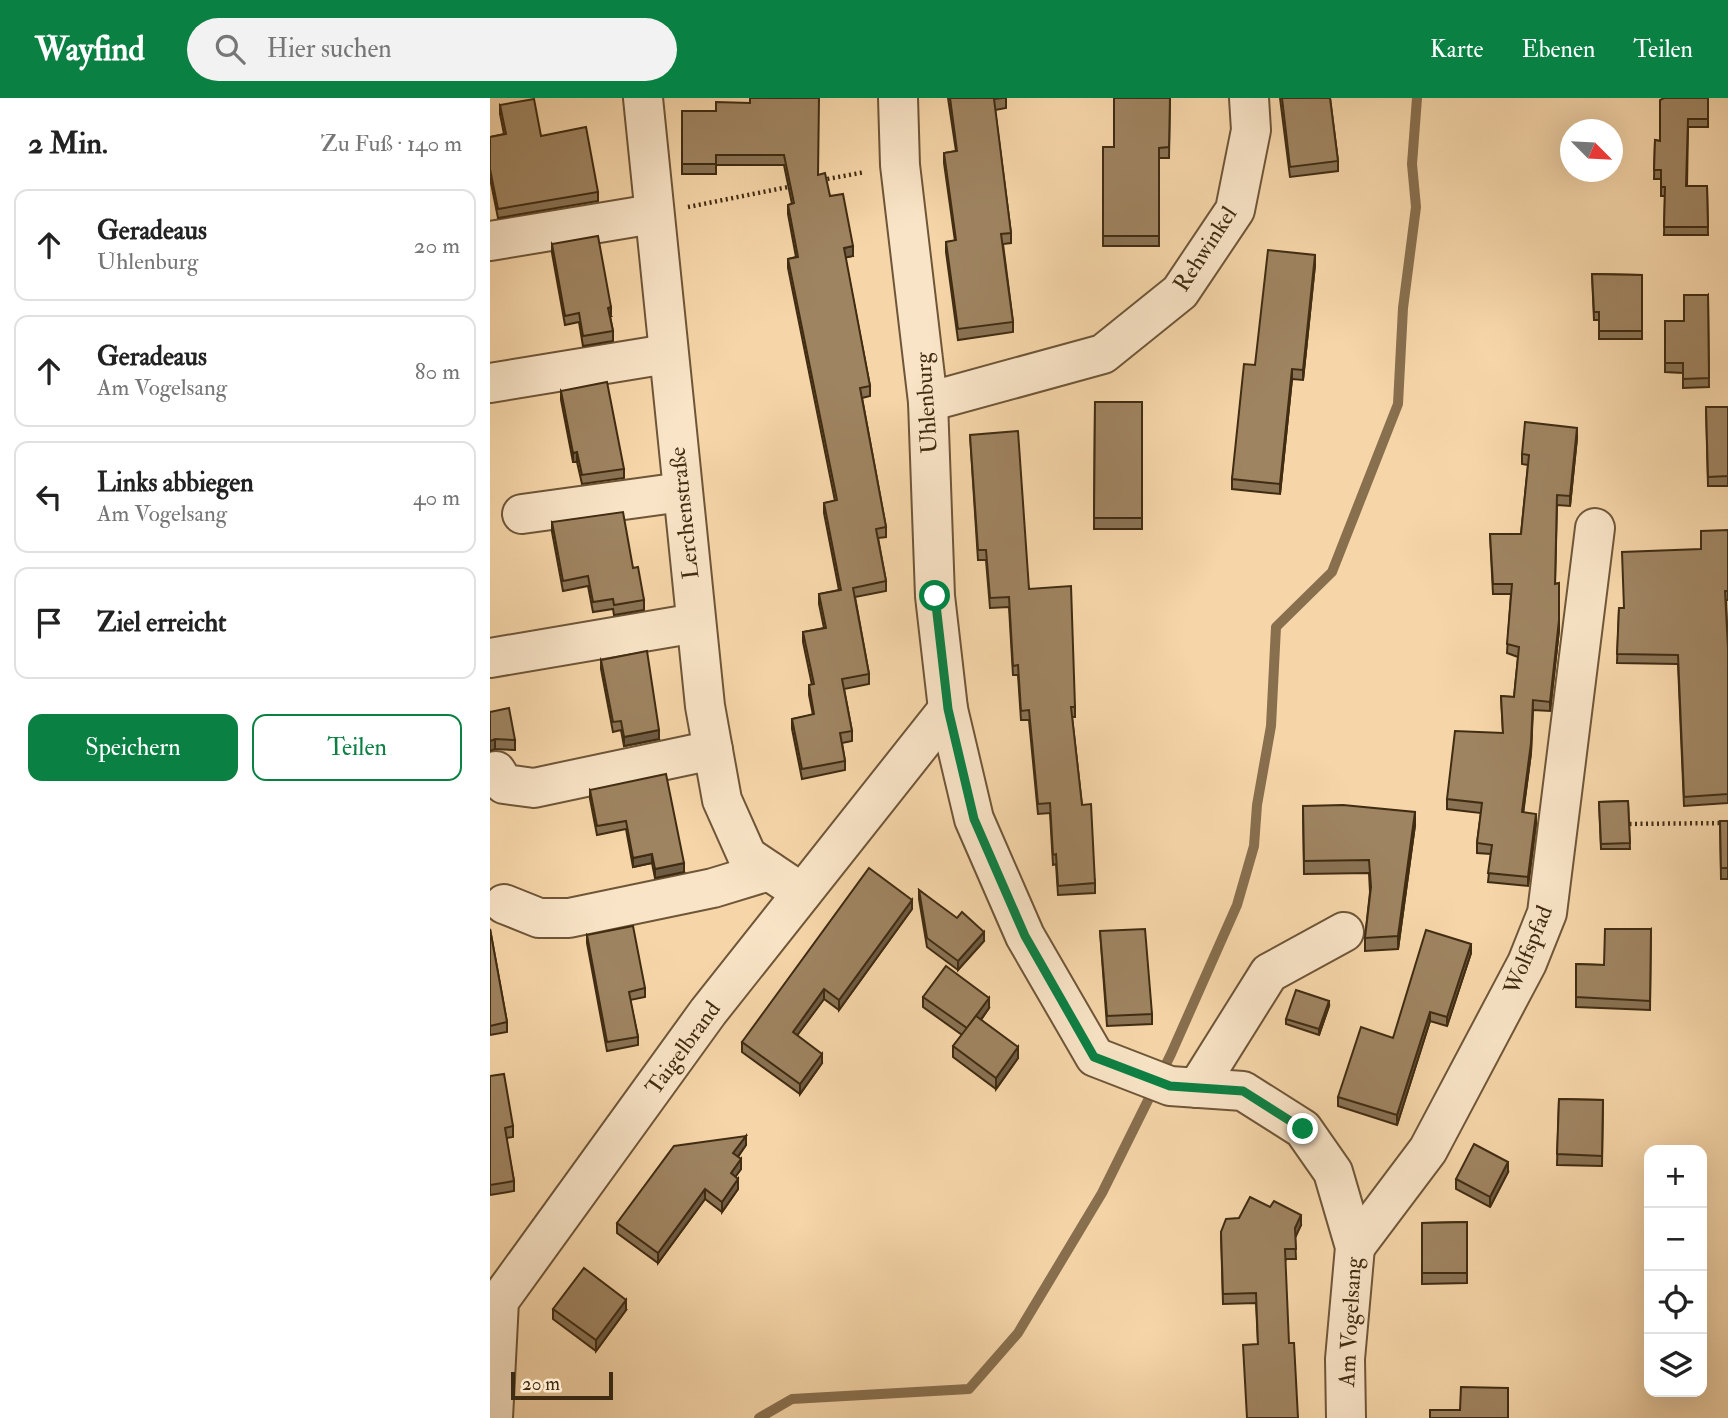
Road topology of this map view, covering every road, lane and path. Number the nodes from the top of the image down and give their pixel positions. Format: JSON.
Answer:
{"nodes":[{"id":1,"x":643,"y":98,"type":"edge"},
{"id":2,"x":898,"y":98,"type":"edge"},
{"id":3,"x":1248,"y":98,"type":"edge"},
{"id":4,"x":900,"y":165,"type":"junction"},
{"id":5,"x":817,"y":181,"type":"edge"},
{"id":6,"x":804,"y":184,"type":"edge"},
{"id":7,"x":653,"y":214,"type":"junction"},
{"id":8,"x":490,"y":241,"type":"edge"},
{"id":9,"x":667,"y":354,"type":"junction"},
{"id":10,"x":490,"y":383,"type":"edge"},
{"id":11,"x":928,"y":402,"type":"junction"},
{"id":12,"x":682,"y":492,"type":"junction"},
{"id":13,"x":522,"y":514,"type":"dead end"},
{"id":14,"x":1595,"y":528,"type":"dead end"},
{"id":15,"x":696,"y":623,"type":"junction"},
{"id":16,"x":490,"y":658,"type":"edge"},
{"id":17,"x":948,"y":709,"type":"junction"},
{"id":18,"x":713,"y":750,"type":"junction"},
{"id":19,"x":496,"y":771,"type":"dead end"},
{"id":20,"x":1728,"y":823,"type":"edge"},
{"id":21,"x":1623,"y":824,"type":"edge"},
{"id":22,"x":769,"y":871,"type":"junction"},
{"id":23,"x":802,"y":893,"type":"junction"},
{"id":24,"x":504,"y":904,"type":"dead end"},
{"id":25,"x":1344,"y":932,"type":"dead end"},
{"id":26,"x":1197,"y":1088,"type":"junction"},
{"id":27,"x":1354,"y":1247,"type":"junction"},
{"id":28,"x":493,"y":1418,"type":"edge"},
{"id":29,"x":1346,"y":1418,"type":"edge"}],
"edges":[{"from":1,"to":7,"type":"street","name":"Lerchenstraße"},
{"from":2,"to":4,"type":"street","name":"Uhlenburg"},
{"from":3,"to":11,"type":"street","name":"Rehwinkel"},
{"from":4,"to":5,"type":"path"},
{"from":4,"to":11,"type":"street","name":"Uhlenburg"},
{"from":6,"to":7,"type":"path"},
{"from":7,"to":8,"type":"street"},
{"from":7,"to":9,"type":"street","name":"Lerchenstraße"},
{"from":9,"to":10,"type":"street"},
{"from":9,"to":12,"type":"street","name":"Lerchenstraße"},
{"from":11,"to":17,"type":"street","name":"Uhlenburg"},
{"from":12,"to":13,"type":"street"},
{"from":12,"to":15,"type":"street","name":"Lerchenstraße"},
{"from":14,"to":27,"type":"street","name":"Wolfspfad"},
{"from":15,"to":16,"type":"street"},
{"from":15,"to":18,"type":"street","name":"Lerchenstraße"},
{"from":17,"to":23,"type":"street","name":"Taigelbrand"},
{"from":17,"to":26,"type":"street","name":"Am Vogelsang"},
{"from":18,"to":19,"type":"street"},
{"from":18,"to":22,"type":"street","name":"Lerchenstraße"},
{"from":20,"to":21,"type":"path"},
{"from":22,"to":23,"type":"street","name":"Lerchenstraße"},
{"from":22,"to":24,"type":"street"},
{"from":23,"to":28,"type":"street","name":"Taigelbrand"},
{"from":25,"to":26,"type":"street"},
{"from":26,"to":27,"type":"street","name":"Am Vogelsang"},
{"from":27,"to":29,"type":"street","name":"Am Vogelsang"}]}
